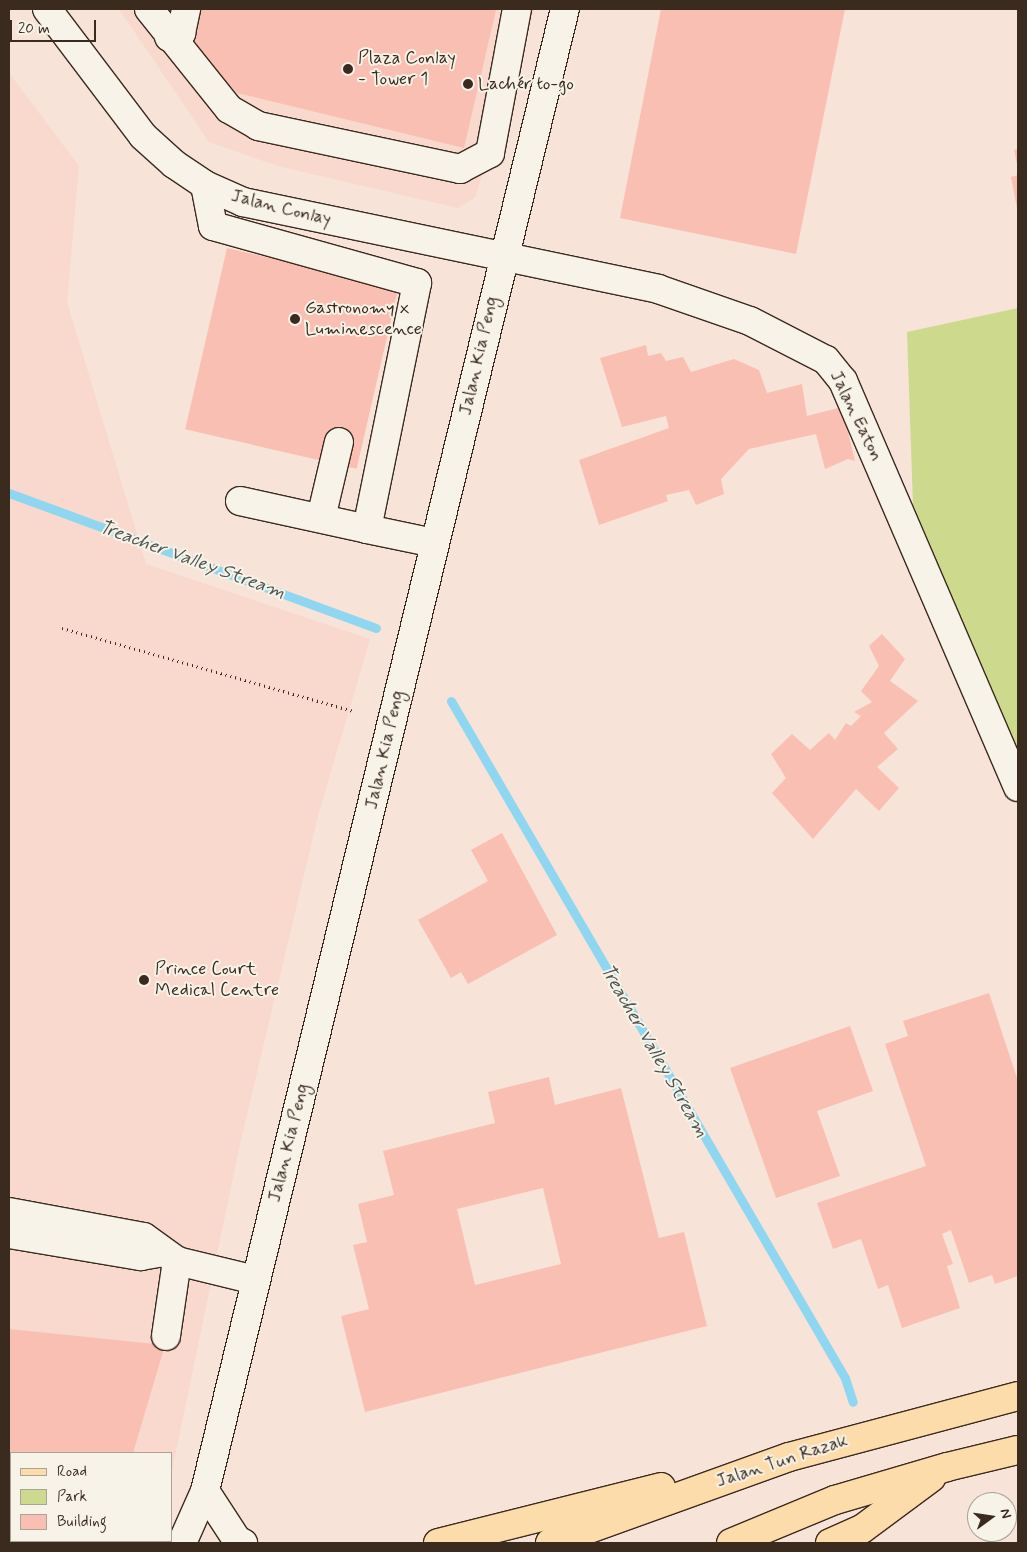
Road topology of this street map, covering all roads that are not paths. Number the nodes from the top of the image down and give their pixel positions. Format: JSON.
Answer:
{"nodes":[{"id":1,"x":47,"y":9,"type":"edge"},
{"id":2,"x":149,"y":9,"type":"edge"},
{"id":3,"x":186,"y":9,"type":"edge"},
{"id":4,"x":517,"y":9,"type":"edge"},
{"id":5,"x":565,"y":9,"type":"edge"},
{"id":6,"x":169,"y":37,"type":"junction"},
{"id":7,"x":205,"y":185,"type":"junction"},
{"id":8,"x":504,"y":255,"type":"junction"},
{"id":9,"x":339,"y":442,"type":"dead end"},
{"id":10,"x":240,"y":500,"type":"dead end"},
{"id":11,"x":321,"y":518,"type":"junction"},
{"id":12,"x":367,"y":528,"type":"junction"},
{"id":13,"x":434,"y":543,"type":"junction"},
{"id":14,"x":1018,"y":787,"type":"edge"},
{"id":15,"x":9,"y":1212,"type":"edge"},
{"id":16,"x":9,"y":1234,"type":"edge"},
{"id":17,"x":173,"y":1256,"type":"junction"},
{"id":18,"x":255,"y":1280,"type":"junction"},
{"id":19,"x":166,"y":1336,"type":"dead end"},
{"id":20,"x":1018,"y":1396,"type":"edge"},
{"id":21,"x":1018,"y":1450,"type":"edge"},
{"id":22,"x":789,"y":1457,"type":"junction"},
{"id":23,"x":947,"y":1467,"type":"junction"},
{"id":24,"x":205,"y":1490,"type":"junction"},
{"id":25,"x":182,"y":1543,"type":"edge"},
{"id":26,"x":243,"y":1543,"type":"edge"},
{"id":27,"x":438,"y":1543,"type":"edge"},
{"id":28,"x":550,"y":1543,"type":"edge"},
{"id":29,"x":731,"y":1543,"type":"edge"},
{"id":30,"x":830,"y":1543,"type":"edge"}],
"edges":[{"from":1,"to":7,"type":"street","name":"Jalan Conlay"},
{"from":2,"to":6,"type":"street"},
{"from":3,"to":6,"type":"street"},
{"from":4,"to":6,"type":"street"},
{"from":5,"to":8,"type":"street","name":"Jalan Kia Peng"},
{"from":7,"to":8,"type":"street","name":"Jalan Conlay"},
{"from":7,"to":12,"type":"street"},
{"from":8,"to":13,"type":"street","name":"Jalan Kia Peng"},
{"from":8,"to":14,"type":"street","name":"Jalan Eaton"},
{"from":9,"to":11,"type":"street"},
{"from":10,"to":11,"type":"street"},
{"from":11,"to":12,"type":"street"},
{"from":12,"to":13,"type":"street"},
{"from":13,"to":18,"type":"street","name":"Jalan Kia Peng"},
{"from":15,"to":17,"type":"street"},
{"from":16,"to":17,"type":"street"},
{"from":17,"to":18,"type":"street"},
{"from":17,"to":19,"type":"street"},
{"from":18,"to":24,"type":"street","name":"Jalan Kia Peng"},
{"from":20,"to":22,"type":"main road","name":"Jalan Tun Razak"},
{"from":21,"to":23,"type":"main road"},
{"from":22,"to":27,"type":"main road"},
{"from":22,"to":28,"type":"main road","name":"Jalan Tun Razak"},
{"from":23,"to":29,"type":"main road"},
{"from":23,"to":30,"type":"main road"},
{"from":24,"to":25,"type":"street","name":"Jalan Kia Peng"},
{"from":24,"to":26,"type":"street"}]}
